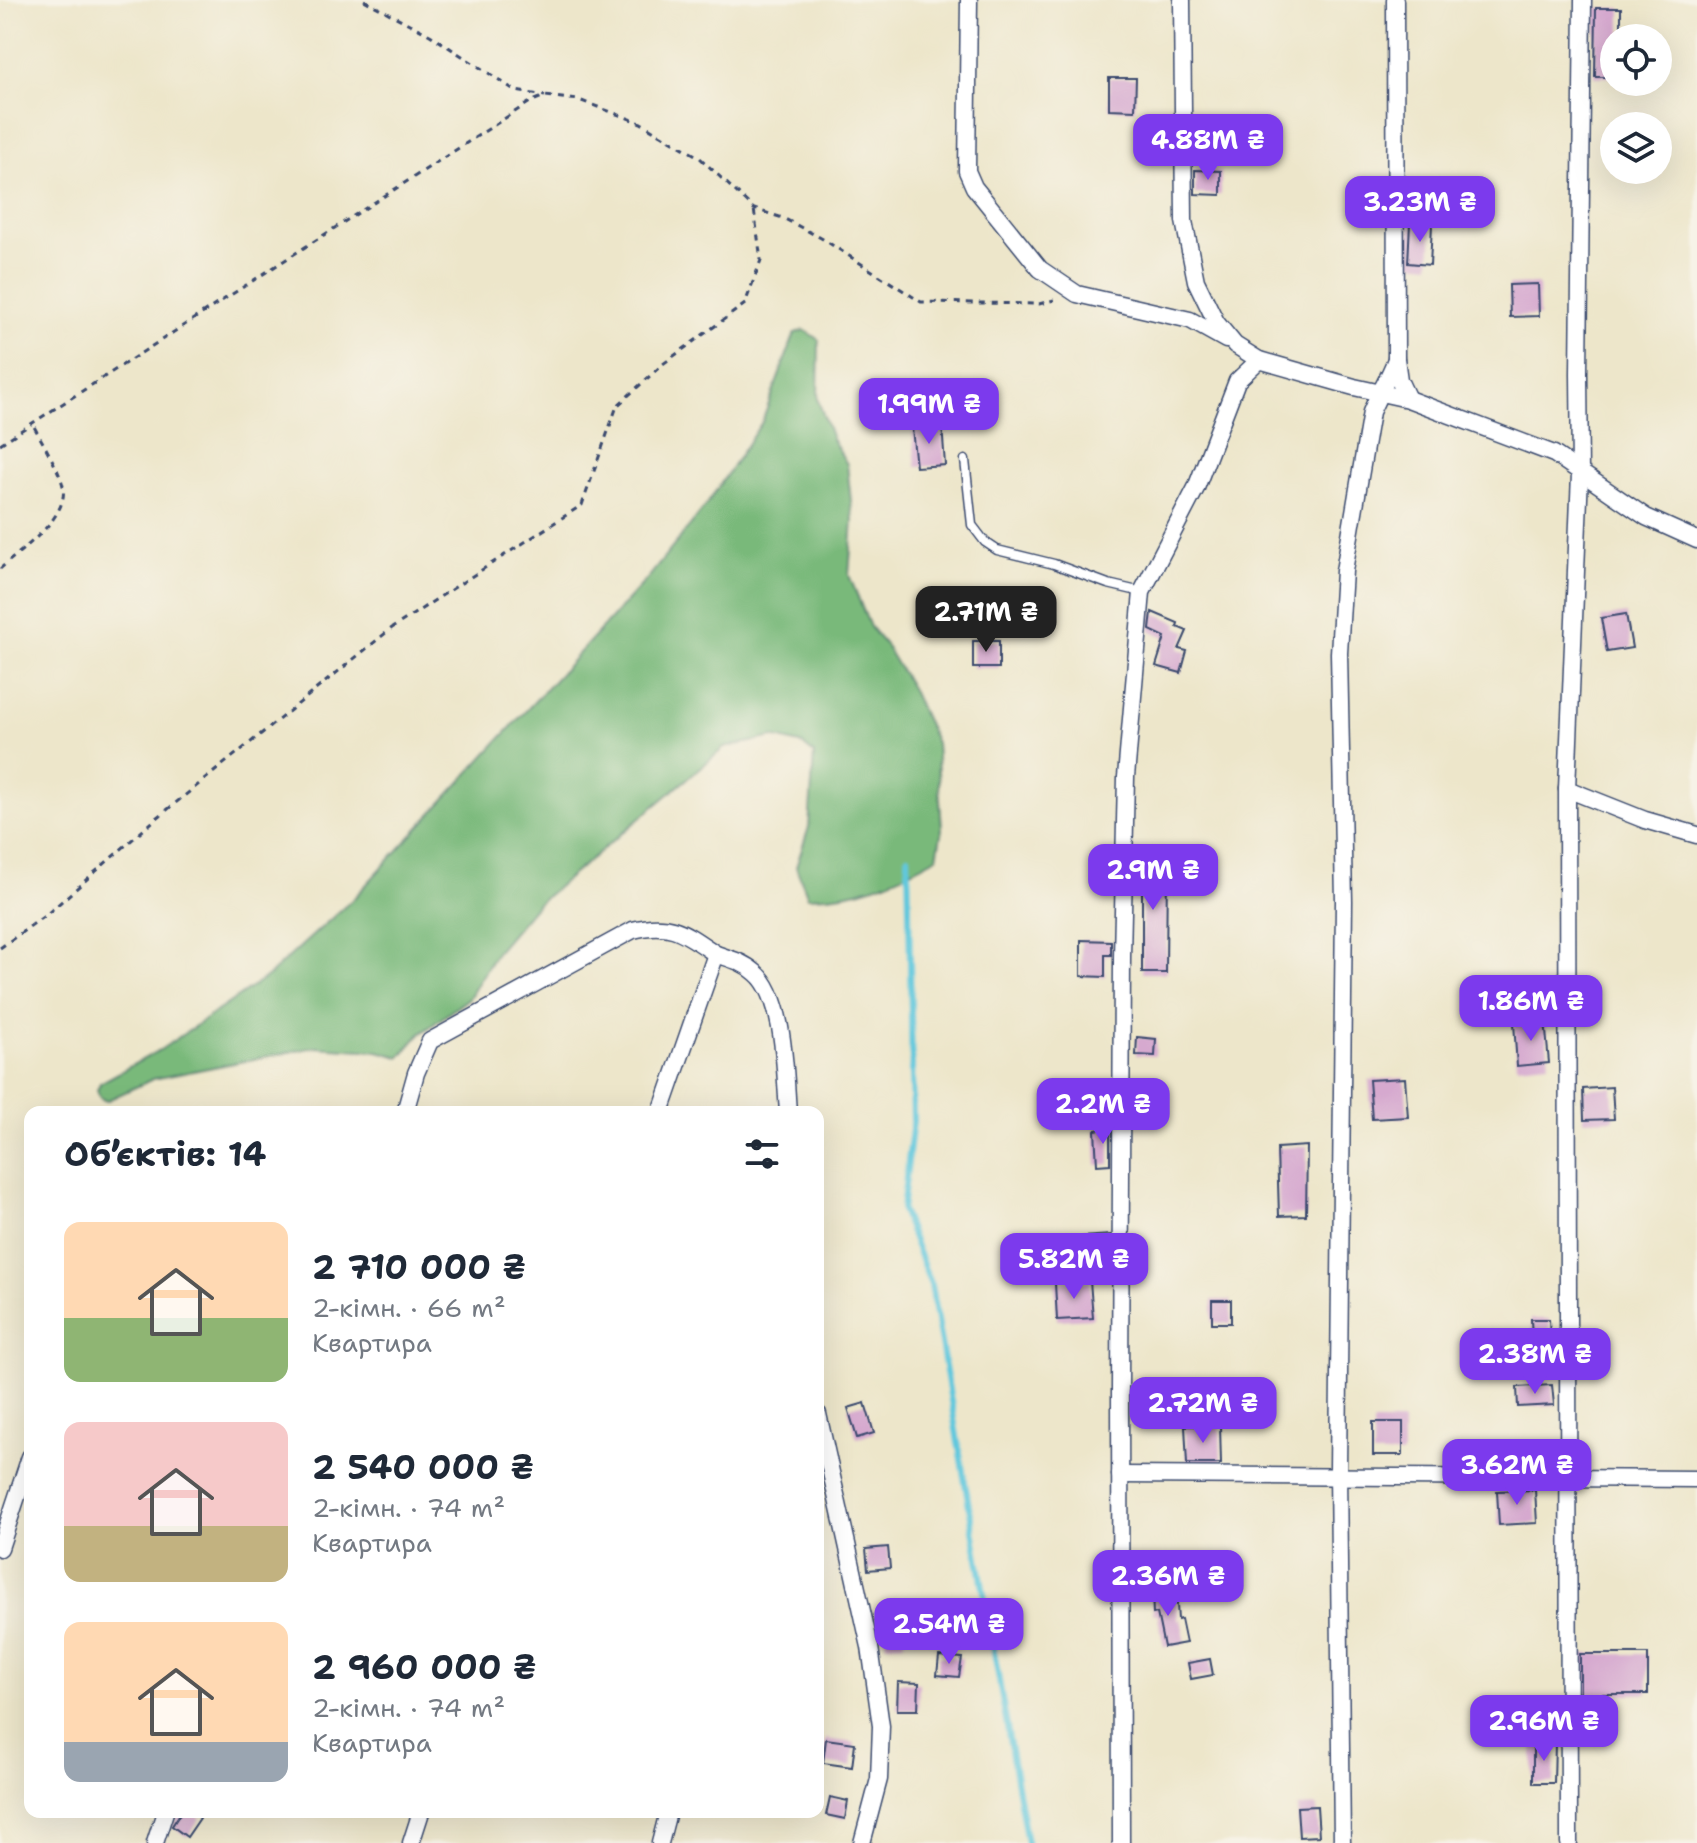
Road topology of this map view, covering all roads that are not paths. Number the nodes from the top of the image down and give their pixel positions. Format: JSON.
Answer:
{"nodes":[{"id":1,"x":969,"y":0,"type":"edge"},
{"id":2,"x":1182,"y":0,"type":"edge"},
{"id":3,"x":1395,"y":0,"type":"edge"},
{"id":4,"x":1583,"y":0,"type":"edge"},
{"id":5,"x":1235,"y":345,"type":"junction"},
{"id":6,"x":1396,"y":359,"type":"junction"},
{"id":7,"x":1259,"y":360,"type":"junction"},
{"id":8,"x":1380,"y":393,"type":"junction"},
{"id":9,"x":1408,"y":399,"type":"junction"},
{"id":10,"x":965,"y":460,"type":"dead end"},
{"id":11,"x":1580,"y":474,"type":"junction"},
{"id":12,"x":1697,"y":540,"type":"edge"},
{"id":13,"x":1142,"y":592,"type":"junction"},
{"id":14,"x":1567,"y":789,"type":"junction"},
{"id":15,"x":1697,"y":835,"type":"edge"},
{"id":16,"x":716,"y":954,"type":"junction"},
{"id":17,"x":407,"y":1106,"type":"edge"},
{"id":18,"x":663,"y":1106,"type":"edge"},
{"id":19,"x":788,"y":1106,"type":"edge"},
{"id":20,"x":824,"y":1441,"type":"edge"},
{"id":21,"x":24,"y":1475,"type":"edge"},
{"id":22,"x":1120,"y":1475,"type":"junction"},
{"id":23,"x":1338,"y":1476,"type":"junction"},
{"id":24,"x":1568,"y":1476,"type":"junction"},
{"id":25,"x":1697,"y":1479,"type":"edge"},
{"id":26,"x":0,"y":1548,"type":"edge"},
{"id":27,"x":163,"y":1818,"type":"edge"},
{"id":28,"x":419,"y":1818,"type":"edge"},
{"id":29,"x":666,"y":1818,"type":"edge"},
{"id":30,"x":155,"y":1843,"type":"edge"},
{"id":31,"x":411,"y":1843,"type":"edge"},
{"id":32,"x":660,"y":1843,"type":"edge"},
{"id":33,"x":862,"y":1843,"type":"edge"},
{"id":34,"x":1121,"y":1843,"type":"edge"},
{"id":35,"x":1342,"y":1843,"type":"edge"},
{"id":36,"x":1569,"y":1843,"type":"edge"}],
"edges":[{"from":1,"to":5,"type":"street"},
{"from":2,"to":5,"type":"street"},
{"from":3,"to":6,"type":"street"},
{"from":4,"to":11,"type":"street"},
{"from":5,"to":7,"type":"street"},
{"from":6,"to":8,"type":"street"},
{"from":6,"to":9,"type":"street"},
{"from":7,"to":8,"type":"street"},
{"from":7,"to":13,"type":"street"},
{"from":8,"to":9,"type":"street"},
{"from":8,"to":23,"type":"street"},
{"from":9,"to":11,"type":"street"},
{"from":10,"to":13,"type":"lane"},
{"from":11,"to":12,"type":"street"},
{"from":11,"to":14,"type":"street"},
{"from":13,"to":22,"type":"street"},
{"from":14,"to":15,"type":"street"},
{"from":14,"to":24,"type":"street"},
{"from":16,"to":17,"type":"street"},
{"from":16,"to":18,"type":"street"},
{"from":16,"to":19,"type":"street"},
{"from":20,"to":33,"type":"street"},
{"from":21,"to":26,"type":"street"},
{"from":22,"to":23,"type":"street"},
{"from":22,"to":34,"type":"street"},
{"from":23,"to":24,"type":"street"},
{"from":23,"to":35,"type":"street"},
{"from":24,"to":25,"type":"street"},
{"from":24,"to":36,"type":"street"},
{"from":27,"to":30,"type":"street"},
{"from":28,"to":31,"type":"street"},
{"from":29,"to":32,"type":"street"}]}
